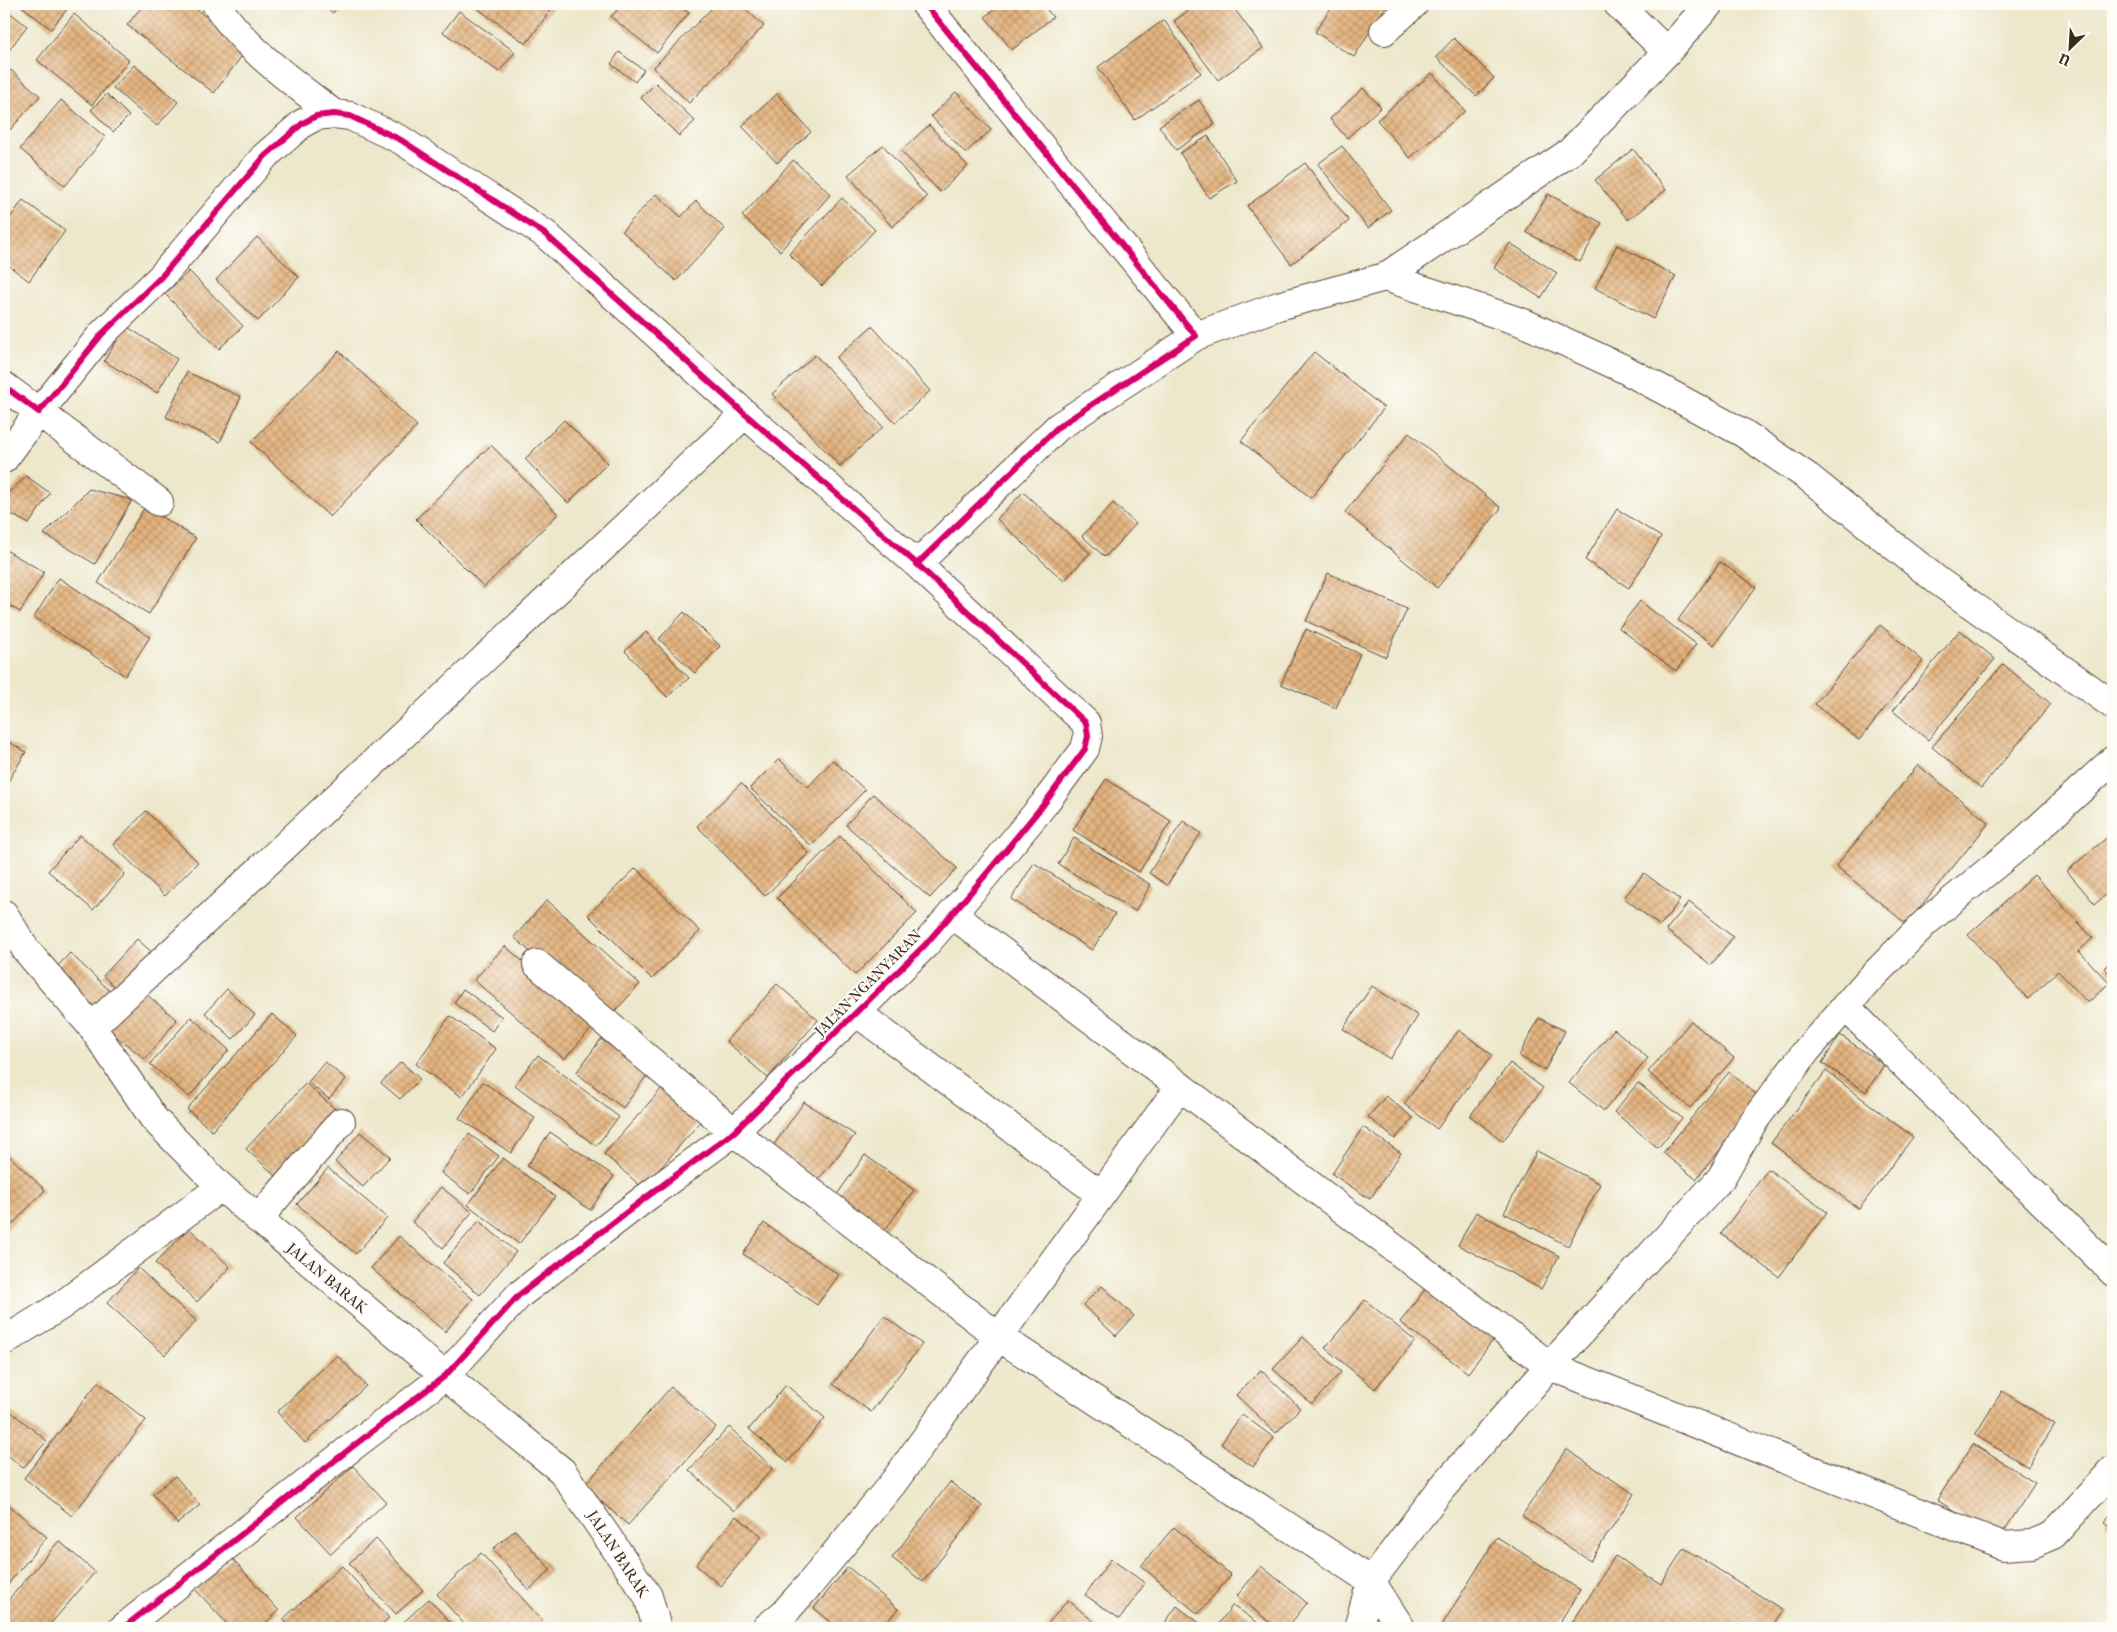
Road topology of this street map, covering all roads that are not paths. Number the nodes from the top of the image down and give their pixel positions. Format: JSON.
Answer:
{"nodes":[{"id":1,"x":216,"y":4,"type":"edge"},
{"id":2,"x":924,"y":4,"type":"edge"},
{"id":3,"x":1414,"y":4,"type":"edge"},
{"id":4,"x":1618,"y":4,"type":"edge"},
{"id":5,"x":1709,"y":4,"type":"edge"},
{"id":6,"x":1384,"y":31,"type":"dead end"},
{"id":7,"x":1667,"y":52,"type":"junction"},
{"id":8,"x":334,"y":114,"type":"junction"},
{"id":9,"x":1385,"y":277,"type":"junction"},
{"id":10,"x":1196,"y":336,"type":"junction"},
{"id":11,"x":4,"y":386,"type":"edge"},
{"id":12,"x":39,"y":412,"type":"junction"},
{"id":13,"x":745,"y":414,"type":"junction"},
{"id":14,"x":4,"y":459,"type":"edge"},
{"id":15,"x":159,"y":502,"type":"dead end"},
{"id":16,"x":917,"y":564,"type":"junction"},
{"id":17,"x":2113,"y":705,"type":"edge"},
{"id":18,"x":2113,"y":760,"type":"edge"},
{"id":19,"x":4,"y":914,"type":"edge"},
{"id":20,"x":952,"y":914,"type":"junction"},
{"id":21,"x":538,"y":964,"type":"dead end"},
{"id":22,"x":1845,"y":1006,"type":"junction"},
{"id":23,"x":856,"y":1012,"type":"junction"},
{"id":24,"x":92,"y":1027,"type":"junction"},
{"id":25,"x":1180,"y":1086,"type":"junction"},
{"id":26,"x":341,"y":1122,"type":"dead end"},
{"id":27,"x":734,"y":1132,"type":"junction"},
{"id":28,"x":221,"y":1187,"type":"junction"},
{"id":29,"x":1100,"y":1194,"type":"junction"},
{"id":30,"x":258,"y":1219,"type":"junction"},
{"id":31,"x":2113,"y":1272,"type":"edge"},
{"id":32,"x":1000,"y":1337,"type":"junction"},
{"id":33,"x":4,"y":1341,"type":"edge"},
{"id":34,"x":1550,"y":1366,"type":"junction"},
{"id":35,"x":445,"y":1376,"type":"junction"},
{"id":36,"x":2113,"y":1470,"type":"edge"},
{"id":37,"x":1371,"y":1581,"type":"junction"},
{"id":38,"x":123,"y":1628,"type":"edge"},
{"id":39,"x":657,"y":1628,"type":"edge"},
{"id":40,"x":766,"y":1628,"type":"edge"},
{"id":41,"x":1358,"y":1628,"type":"edge"},
{"id":42,"x":1402,"y":1628,"type":"edge"}],
"edges":[{"from":1,"to":8,"type":"street"},
{"from":2,"to":10,"type":"street"},
{"from":3,"to":6,"type":"street"},
{"from":4,"to":7,"type":"street"},
{"from":5,"to":7,"type":"street"},
{"from":7,"to":9,"type":"street"},
{"from":8,"to":12,"type":"street"},
{"from":8,"to":13,"type":"street","name":"JALAN NGANYARAN"},
{"from":9,"to":10,"type":"street"},
{"from":9,"to":17,"type":"street"},
{"from":10,"to":16,"type":"street"},
{"from":11,"to":12,"type":"street"},
{"from":12,"to":14,"type":"street"},
{"from":12,"to":15,"type":"street"},
{"from":13,"to":16,"type":"street","name":"JALAN NGANYARAN"},
{"from":13,"to":24,"type":"street"},
{"from":16,"to":20,"type":"street","name":"JALAN NGANYARAN"},
{"from":18,"to":22,"type":"street"},
{"from":19,"to":24,"type":"street","name":"JALAN BARAK"},
{"from":20,"to":23,"type":"street","name":"JALAN NGANYARAN"},
{"from":20,"to":25,"type":"street"},
{"from":21,"to":27,"type":"street"},
{"from":22,"to":31,"type":"street"},
{"from":22,"to":34,"type":"street"},
{"from":23,"to":27,"type":"street","name":"JALAN NGANYARAN"},
{"from":23,"to":29,"type":"street"},
{"from":24,"to":28,"type":"street","name":"JALAN BARAK"},
{"from":25,"to":29,"type":"street"},
{"from":25,"to":34,"type":"street"},
{"from":26,"to":30,"type":"street"},
{"from":27,"to":32,"type":"street"},
{"from":27,"to":35,"type":"street","name":"JALAN NGANYARAN"},
{"from":28,"to":30,"type":"street","name":"JALAN BARAK"},
{"from":28,"to":33,"type":"street"},
{"from":29,"to":32,"type":"street"},
{"from":30,"to":35,"type":"street","name":"JALAN BARAK"},
{"from":32,"to":37,"type":"street"},
{"from":32,"to":40,"type":"street"},
{"from":34,"to":36,"type":"street"},
{"from":34,"to":37,"type":"street"},
{"from":35,"to":38,"type":"street","name":"JALAN NGANYARAN"},
{"from":35,"to":39,"type":"street","name":"JALAN BARAK"},
{"from":37,"to":41,"type":"street"},
{"from":37,"to":42,"type":"street"}]}
